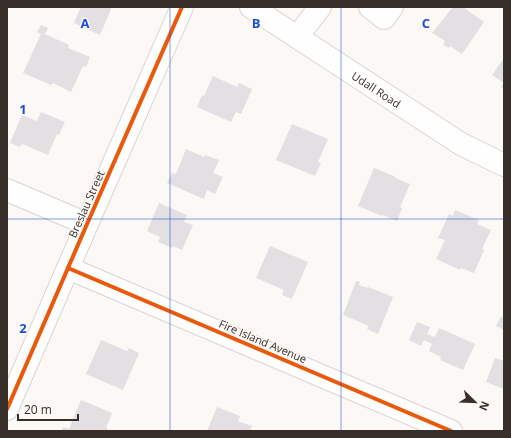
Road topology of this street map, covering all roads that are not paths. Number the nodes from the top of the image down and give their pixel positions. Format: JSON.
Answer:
{"nodes":[{"id":1,"x":182,"y":7,"type":"edge"},
{"id":2,"x":251,"y":7,"type":"edge"},
{"id":3,"x":320,"y":7,"type":"edge"},
{"id":4,"x":370,"y":7,"type":"edge"},
{"id":5,"x":392,"y":7,"type":"edge"},
{"id":6,"x":297,"y":37,"type":"junction"},
{"id":7,"x":504,"y":165,"type":"edge"},
{"id":8,"x":7,"y":190,"type":"edge"},
{"id":9,"x":87,"y":224,"type":"junction"},
{"id":10,"x":68,"y":268,"type":"junction"},
{"id":11,"x":7,"y":409,"type":"edge"},
{"id":12,"x":451,"y":431,"type":"edge"}],
"edges":[{"from":1,"to":9,"type":"street","name":"Breslau Street"},
{"from":2,"to":6,"type":"street","name":"Udall Road"},
{"from":3,"to":6,"type":"street"},
{"from":4,"to":5,"type":"street"},
{"from":6,"to":7,"type":"street","name":"Udall Road"},
{"from":8,"to":9,"type":"street"},
{"from":9,"to":10,"type":"street","name":"Breslau Street"},
{"from":10,"to":11,"type":"street","name":"Breslau Street"},
{"from":10,"to":12,"type":"street","name":"Fire Island Avenue"}]}
